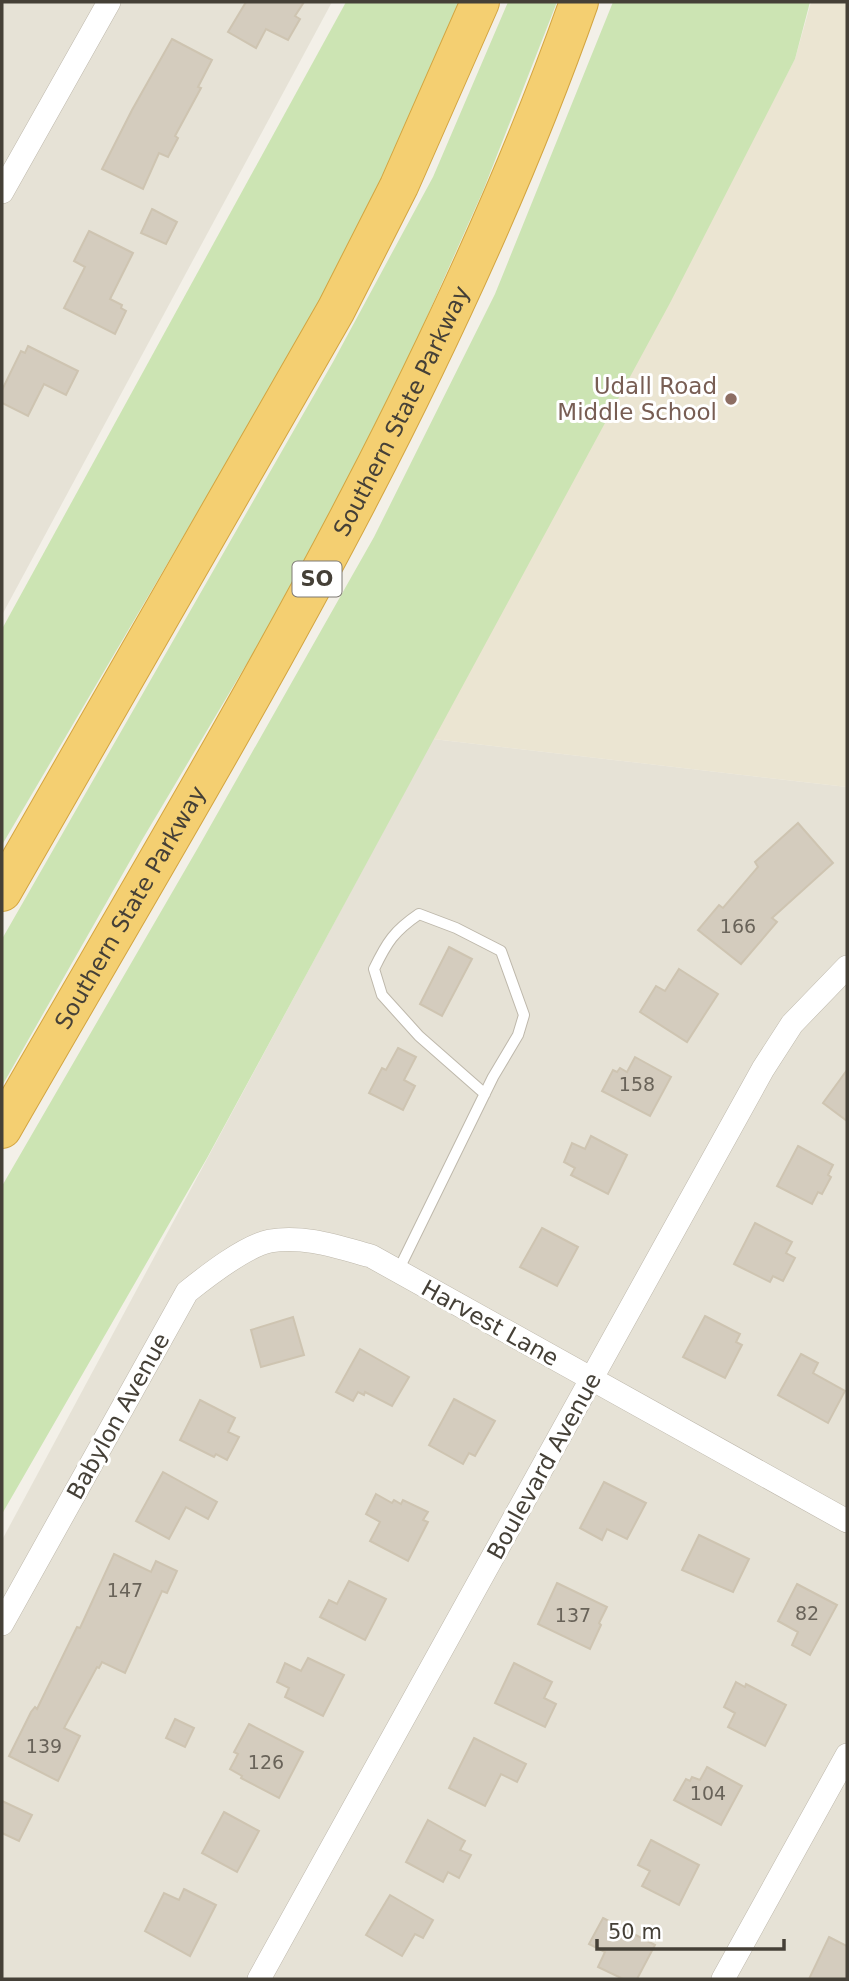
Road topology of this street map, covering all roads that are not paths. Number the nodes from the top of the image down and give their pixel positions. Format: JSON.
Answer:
{"nodes":[{"id":1,"x":109,"y":2,"type":"edge"},
{"id":2,"x":480,"y":2,"type":"edge"},
{"id":3,"x":579,"y":2,"type":"edge"},
{"id":4,"x":2,"y":192,"type":"edge"},
{"id":5,"x":2,"y":892,"type":"edge"},
{"id":6,"x":847,"y":967,"type":"edge"},
{"id":7,"x":485,"y":1094,"type":"junction"},
{"id":8,"x":2,"y":1129,"type":"edge"},
{"id":9,"x":268,"y":1241,"type":"joint"},
{"id":10,"x":398,"y":1271,"type":"junction"},
{"id":11,"x":592,"y":1379,"type":"junction"},
{"id":12,"x":847,"y":1521,"type":"edge"},
{"id":13,"x":2,"y":1625,"type":"edge"},
{"id":14,"x":847,"y":1755,"type":"edge"},
{"id":15,"x":259,"y":1979,"type":"edge"},
{"id":16,"x":723,"y":1979,"type":"edge"}],
"edges":[{"from":1,"to":4,"type":"street"},
{"from":2,"to":5,"type":"highway"},
{"from":3,"to":8,"type":"highway","name":"Southern State Parkway","number":"SO"},
{"from":6,"to":11,"type":"street","name":"Boulevard Avenue"},
{"from":7,"to":7,"type":"lane"},
{"from":7,"to":10,"type":"lane"},
{"from":9,"to":10,"type":"street","name":"Harvest Lane"},
{"from":9,"to":13,"type":"street","name":"Babylon Avenue"},
{"from":10,"to":11,"type":"street","name":"Harvest Lane"},
{"from":11,"to":12,"type":"street","name":"Harvest Lane"},
{"from":11,"to":15,"type":"street","name":"Boulevard Avenue"},
{"from":14,"to":16,"type":"street"}]}
